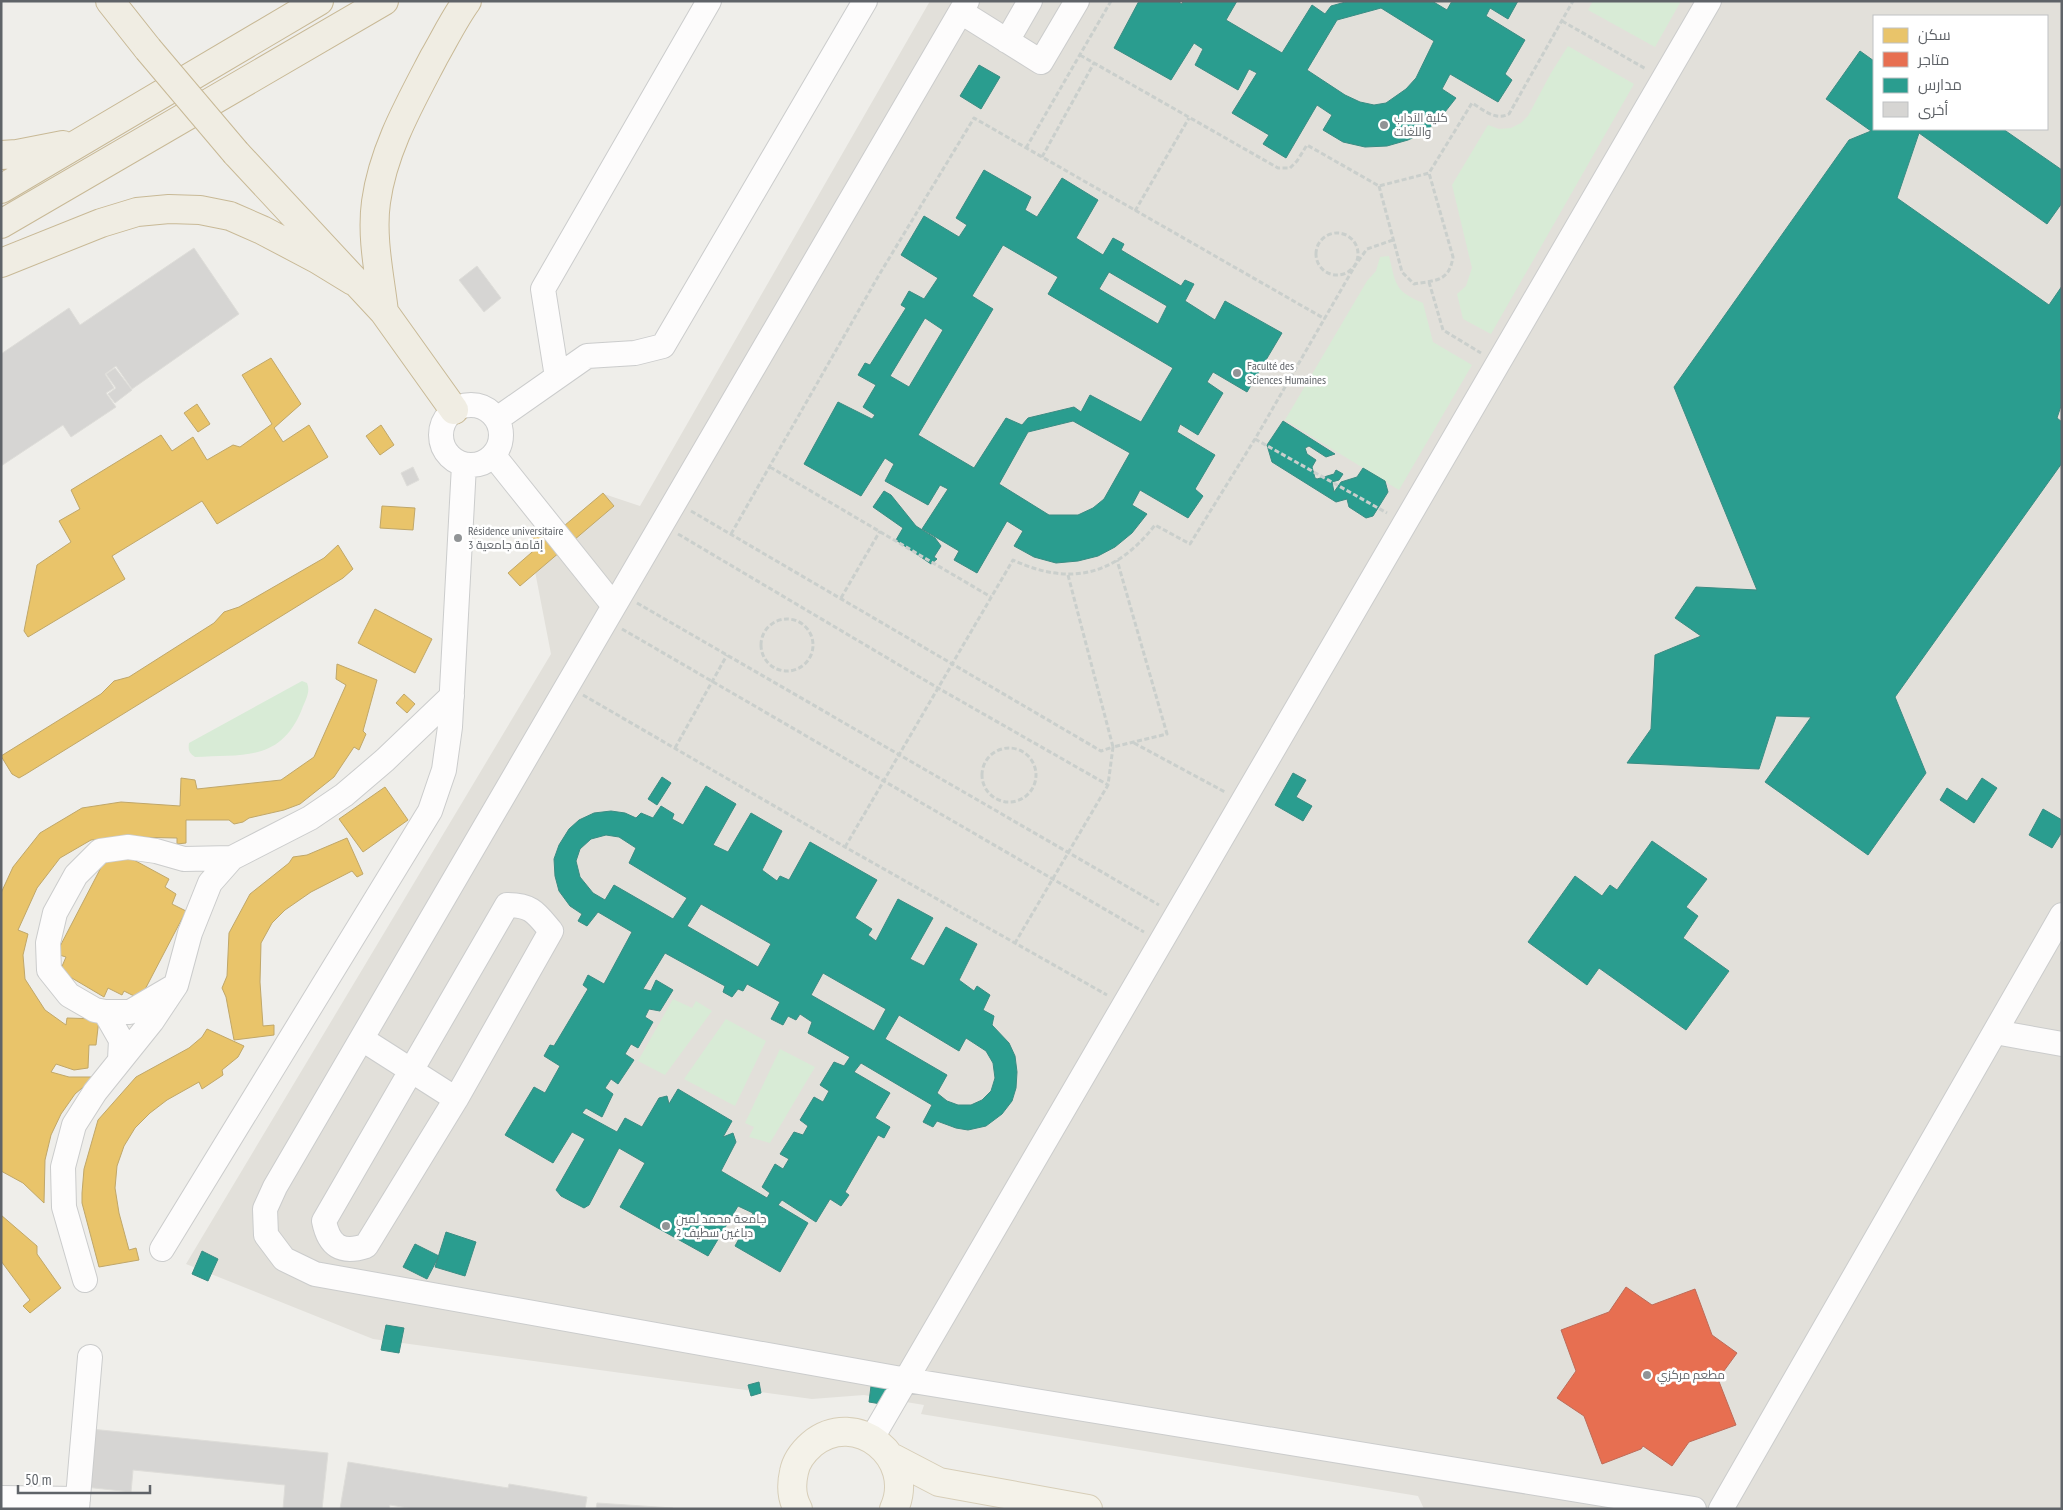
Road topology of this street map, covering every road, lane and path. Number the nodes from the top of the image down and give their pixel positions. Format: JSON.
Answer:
{"nodes":[{"id":1,"x":110,"y":1,"type":"edge"},
{"id":2,"x":319,"y":1,"type":"edge"},
{"id":3,"x":384,"y":1,"type":"edge"},
{"id":4,"x":467,"y":1,"type":"edge"},
{"id":5,"x":709,"y":1,"type":"edge"},
{"id":6,"x":865,"y":1,"type":"edge"},
{"id":7,"x":1030,"y":1,"type":"edge"},
{"id":8,"x":1077,"y":1,"type":"edge"},
{"id":9,"x":1111,"y":1,"type":"edge"},
{"id":10,"x":1573,"y":1,"type":"edge"},
{"id":11,"x":1709,"y":1,"type":"edge"},
{"id":12,"x":964,"y":7,"type":"edge"},
{"id":13,"x":1562,"y":21,"type":"junction"},
{"id":14,"x":1007,"y":41,"type":"junction"},
{"id":15,"x":1080,"y":55,"type":"junction"},
{"id":16,"x":1094,"y":63,"type":"junction"},
{"id":17,"x":1664,"y":80,"type":"junction"},
{"id":18,"x":1189,"y":118,"type":"junction"},
{"id":19,"x":84,"y":141,"type":"junction"},
{"id":20,"x":1026,"y":148,"type":"junction"},
{"id":21,"x":1,"y":155,"type":"edge"},
{"id":22,"x":1042,"y":157,"type":"junction"},
{"id":23,"x":1429,"y":172,"type":"junction"},
{"id":24,"x":1379,"y":186,"type":"junction"},
{"id":25,"x":1,"y":190,"type":"edge"},
{"id":26,"x":1135,"y":210,"type":"junction"},
{"id":27,"x":1,"y":224,"type":"edge"},
{"id":28,"x":1393,"y":240,"type":"junction"},
{"id":29,"x":1,"y":263,"type":"edge"},
{"id":30,"x":1356,"y":264,"type":"junction"},
{"id":31,"x":353,"y":281,"type":"junction"},
{"id":32,"x":1429,"y":282,"type":"junction"},
{"id":33,"x":384,"y":312,"type":"junction"},
{"id":34,"x":1325,"y":320,"type":"junction"},
{"id":35,"x":1499,"y":363,"type":"junction"},
{"id":36,"x":557,"y":377,"type":"junction"},
{"id":37,"x":454,"y":410,"type":"junction"},
{"id":38,"x":497,"y":419,"type":"junction"},
{"id":39,"x":1255,"y":439,"type":"junction"},
{"id":40,"x":494,"y":456,"type":"junction"},
{"id":41,"x":464,"y":465,"type":"junction"},
{"id":42,"x":770,"y":467,"type":"junction"},
{"id":43,"x":675,"y":502,"type":"junction"},
{"id":44,"x":1405,"y":523,"type":"junction"},
{"id":45,"x":662,"y":525,"type":"junction"},
{"id":46,"x":880,"y":531,"type":"junction"},
{"id":47,"x":731,"y":534,"type":"junction"},
{"id":48,"x":1117,"y":560,"type":"junction"},
{"id":49,"x":1068,"y":575,"type":"junction"},
{"id":50,"x":991,"y":597,"type":"junction"},
{"id":51,"x":841,"y":598,"type":"junction"},
{"id":52,"x":614,"y":607,"type":"junction"},
{"id":53,"x":765,"y":631,"type":"joint"},
{"id":54,"x":727,"y":655,"type":"junction"},
{"id":55,"x":953,"y":663,"type":"junction"},
{"id":56,"x":712,"y":681,"type":"junction"},
{"id":57,"x":568,"y":686,"type":"junction"},
{"id":58,"x":938,"y":688,"type":"junction"},
{"id":59,"x":452,"y":696,"type":"junction"},
{"id":60,"x":1134,"y":743,"type":"junction"},
{"id":61,"x":675,"y":748,"type":"junction"},
{"id":62,"x":1114,"y":748,"type":"junction"},
{"id":63,"x":1022,"y":751,"type":"joint"},
{"id":64,"x":899,"y":755,"type":"junction"},
{"id":65,"x":884,"y":780,"type":"junction"},
{"id":66,"x":1108,"y":785,"type":"junction"},
{"id":67,"x":1243,"y":802,"type":"junction"},
{"id":68,"x":845,"y":847,"type":"junction"},
{"id":69,"x":1068,"y":853,"type":"junction"},
{"id":70,"x":232,"y":858,"type":"junction"},
{"id":71,"x":184,"y":859,"type":"junction"},
{"id":72,"x":1052,"y":878,"type":"junction"},
{"id":73,"x":210,"y":883,"type":"junction"},
{"id":74,"x":2062,"y":914,"type":"edge"},
{"id":75,"x":1177,"y":916,"type":"junction"},
{"id":76,"x":1162,"y":942,"type":"junction"},
{"id":77,"x":1015,"y":943,"type":"junction"},
{"id":78,"x":176,"y":985,"type":"junction"},
{"id":79,"x":1125,"y":1005,"type":"junction"},
{"id":80,"x":105,"y":1012,"type":"junction"},
{"id":81,"x":1994,"y":1032,"type":"junction"},
{"id":82,"x":362,"y":1039,"type":"junction"},
{"id":83,"x":2062,"y":1044,"type":"edge"},
{"id":84,"x":120,"y":1060,"type":"junction"},
{"id":85,"x":411,"y":1070,"type":"junction"},
{"id":86,"x":456,"y":1099,"type":"junction"},
{"id":87,"x":162,"y":1249,"type":"dead end"},
{"id":88,"x":85,"y":1280,"type":"dead end"},
{"id":89,"x":90,"y":1357,"type":"dead end"},
{"id":90,"x":907,"y":1380,"type":"junction"},
{"id":91,"x":872,"y":1438,"type":"junction"},
{"id":92,"x":893,"y":1458,"type":"junction"},
{"id":93,"x":1,"y":1498,"type":"edge"},
{"id":94,"x":78,"y":1504,"type":"edge"},
{"id":95,"x":794,"y":1507,"type":"edge"},
{"id":96,"x":894,"y":1509,"type":"edge"},
{"id":97,"x":1088,"y":1509,"type":"edge"},
{"id":98,"x":1694,"y":1509,"type":"edge"},
{"id":99,"x":1721,"y":1509,"type":"edge"}],
"edges":[{"from":1,"to":31,"type":"highway","bridge":true},
{"from":2,"to":19,"type":"highway"},
{"from":3,"to":27,"type":"highway"},
{"from":4,"to":33,"type":"highway"},
{"from":5,"to":36,"type":"street"},
{"from":6,"to":36,"type":"street"},
{"from":7,"to":14,"type":"street"},
{"from":8,"to":14,"type":"street"},
{"from":9,"to":15,"type":"path"},
{"from":10,"to":13,"type":"path"},
{"from":11,"to":17,"type":"street"},
{"from":12,"to":14,"type":"street"},
{"from":12,"to":43,"type":"street"},
{"from":13,"to":17,"type":"path"},
{"from":13,"to":23,"type":"path"},
{"from":15,"to":16,"type":"path"},
{"from":15,"to":20,"type":"path"},
{"from":16,"to":18,"type":"path"},
{"from":16,"to":22,"type":"path"},
{"from":17,"to":35,"type":"street"},
{"from":18,"to":24,"type":"path"},
{"from":18,"to":26,"type":"path"},
{"from":19,"to":21,"type":"highway"},
{"from":19,"to":25,"type":"highway"},
{"from":20,"to":22,"type":"path"},
{"from":20,"to":42,"type":"path"},
{"from":22,"to":26,"type":"path"},
{"from":23,"to":24,"type":"path"},
{"from":23,"to":32,"type":"path"},
{"from":24,"to":28,"type":"path"},
{"from":26,"to":34,"type":"path"},
{"from":28,"to":30,"type":"path"},
{"from":28,"to":32,"type":"path"},
{"from":29,"to":31,"type":"highway"},
{"from":30,"to":30,"type":"path"},
{"from":30,"to":34,"type":"path"},
{"from":31,"to":33,"type":"highway"},
{"from":32,"to":35,"type":"path"},
{"from":33,"to":37,"type":"highway"},
{"from":34,"to":39,"type":"path"},
{"from":35,"to":44,"type":"street"},
{"from":36,"to":38,"type":"street"},
{"from":37,"to":38,"type":"street"},
{"from":37,"to":41,"type":"street"},
{"from":38,"to":40,"type":"street"},
{"from":39,"to":44,"type":"path"},
{"from":39,"to":48,"type":"path"},
{"from":40,"to":41,"type":"street"},
{"from":40,"to":52,"type":"street"},
{"from":41,"to":59,"type":"street"},
{"from":42,"to":46,"type":"path"},
{"from":42,"to":47,"type":"path"},
{"from":43,"to":45,"type":"street"},
{"from":43,"to":47,"type":"path"},
{"from":44,"to":67,"type":"street"},
{"from":45,"to":52,"type":"street"},
{"from":45,"to":58,"type":"path"},
{"from":46,"to":50,"type":"path"},
{"from":46,"to":51,"type":"path"},
{"from":47,"to":51,"type":"path"},
{"from":48,"to":49,"type":"path"},
{"from":48,"to":60,"type":"path"},
{"from":49,"to":50,"type":"path"},
{"from":49,"to":62,"type":"path"},
{"from":50,"to":55,"type":"path"},
{"from":51,"to":55,"type":"path"},
{"from":52,"to":54,"type":"path"},
{"from":52,"to":56,"type":"path"},
{"from":52,"to":57,"type":"street"},
{"from":53,"to":53,"type":"path"},
{"from":54,"to":56,"type":"path"},
{"from":54,"to":64,"type":"path"},
{"from":55,"to":58,"type":"path"},
{"from":55,"to":62,"type":"path"},
{"from":56,"to":61,"type":"path"},
{"from":56,"to":65,"type":"path"},
{"from":57,"to":61,"type":"path"},
{"from":57,"to":82,"type":"street"},
{"from":58,"to":64,"type":"path"},
{"from":58,"to":66,"type":"path"},
{"from":59,"to":70,"type":"street"},
{"from":59,"to":87,"type":"street"},
{"from":60,"to":62,"type":"path"},
{"from":60,"to":67,"type":"path"},
{"from":61,"to":68,"type":"path"},
{"from":62,"to":66,"type":"path"},
{"from":63,"to":63,"type":"path"},
{"from":64,"to":65,"type":"path"},
{"from":64,"to":69,"type":"path"},
{"from":65,"to":68,"type":"path"},
{"from":65,"to":72,"type":"path"},
{"from":66,"to":69,"type":"path"},
{"from":67,"to":75,"type":"street"},
{"from":68,"to":77,"type":"path"},
{"from":69,"to":72,"type":"path"},
{"from":69,"to":75,"type":"path"},
{"from":70,"to":71,"type":"street"},
{"from":70,"to":73,"type":"street"},
{"from":71,"to":73,"type":"street"},
{"from":71,"to":80,"type":"street"},
{"from":72,"to":76,"type":"path"},
{"from":72,"to":77,"type":"path"},
{"from":73,"to":78,"type":"street"},
{"from":74,"to":81,"type":"street"},
{"from":75,"to":76,"type":"street"},
{"from":76,"to":79,"type":"street"},
{"from":77,"to":79,"type":"path"},
{"from":78,"to":80,"type":"street"},
{"from":78,"to":84,"type":"street"},
{"from":79,"to":90,"type":"street"},
{"from":80,"to":84,"type":"street"},
{"from":81,"to":83,"type":"street"},
{"from":81,"to":99,"type":"street"},
{"from":82,"to":85,"type":"street"},
{"from":82,"to":90,"type":"street"},
{"from":84,"to":88,"type":"street"},
{"from":85,"to":86,"type":"street"},
{"from":85,"to":86,"type":"street"},
{"from":85,"to":86,"type":"street"},
{"from":89,"to":94,"type":"street"},
{"from":90,"to":91,"type":"street"},
{"from":90,"to":98,"type":"street"},
{"from":91,"to":92,"type":"main road"},
{"from":91,"to":95,"type":"main road"},
{"from":92,"to":96,"type":"main road"},
{"from":92,"to":97,"type":"main road"},
{"from":93,"to":94,"type":"street"}]}
